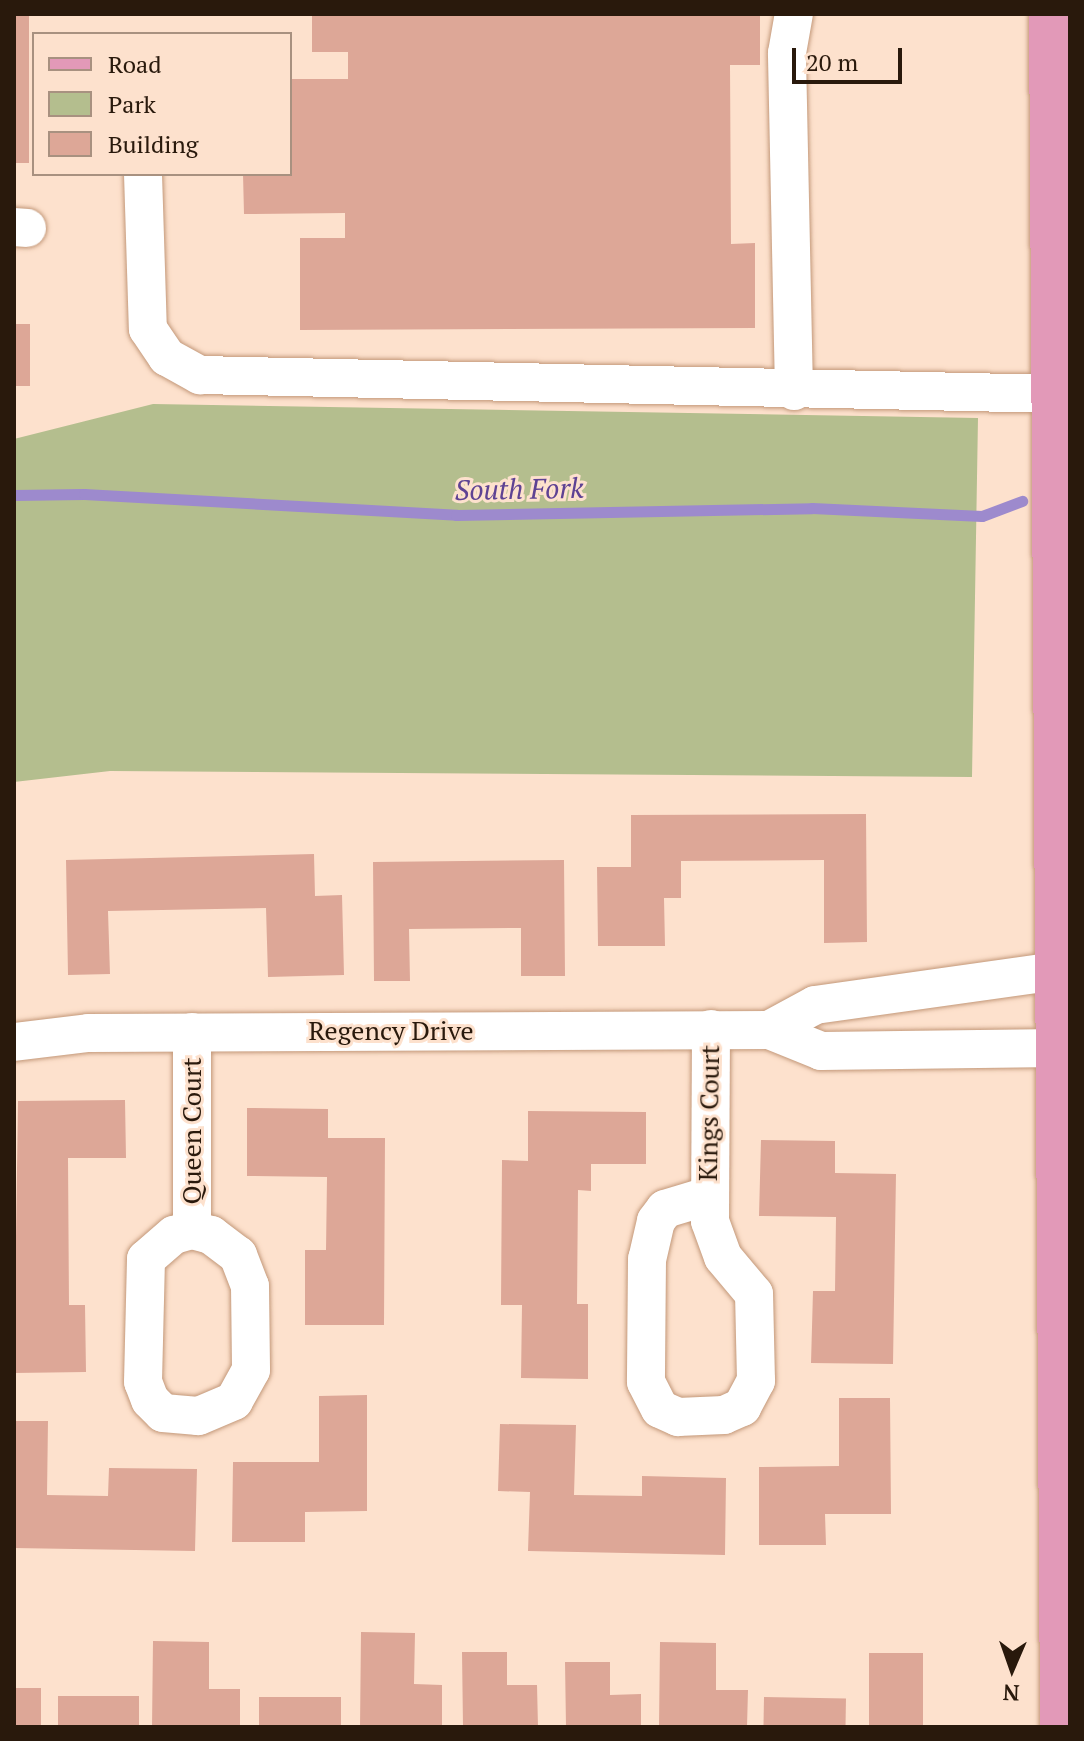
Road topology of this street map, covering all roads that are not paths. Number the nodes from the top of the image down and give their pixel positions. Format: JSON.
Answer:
{"nodes":[{"id":1,"x":794,"y":14,"type":"edge"},
{"id":2,"x":1051,"y":14,"type":"edge"},
{"id":3,"x":143,"y":176,"type":"edge"},
{"id":4,"x":794,"y":391,"type":"junction"},
{"id":5,"x":1054,"y":394,"type":"junction"},
{"id":6,"x":1058,"y":971,"type":"junction"},
{"id":7,"x":711,"y":1029,"type":"junction"},
{"id":8,"x":769,"y":1030,"type":"junction"},
{"id":9,"x":192,"y":1032,"type":"junction"},
{"id":10,"x":14,"y":1042,"type":"edge"},
{"id":11,"x":1058,"y":1048,"type":"junction"},
{"id":12,"x":708,"y":1196,"type":"junction"},
{"id":13,"x":192,"y":1230,"type":"junction"},
{"id":14,"x":1062,"y":1727,"type":"edge"}],
"edges":[{"from":1,"to":4,"type":"street"},
{"from":2,"to":5,"type":"main road"},
{"from":3,"to":4,"type":"street"},
{"from":4,"to":5,"type":"street"},
{"from":5,"to":6,"type":"main road"},
{"from":6,"to":8,"type":"street","name":"Regency Drive"},
{"from":6,"to":11,"type":"main road"},
{"from":7,"to":8,"type":"street","name":"Regency Drive"},
{"from":7,"to":9,"type":"street","name":"Regency Drive"},
{"from":7,"to":12,"type":"street","name":"Kings Court"},
{"from":8,"to":11,"type":"street","name":"Regency Drive"},
{"from":9,"to":10,"type":"street","name":"Regency Drive"},
{"from":9,"to":13,"type":"street","name":"Queen Court"},
{"from":11,"to":14,"type":"main road"},
{"from":12,"to":12,"type":"street","name":"Kings Court"},
{"from":13,"to":13,"type":"street","name":"Queen Court"}]}
